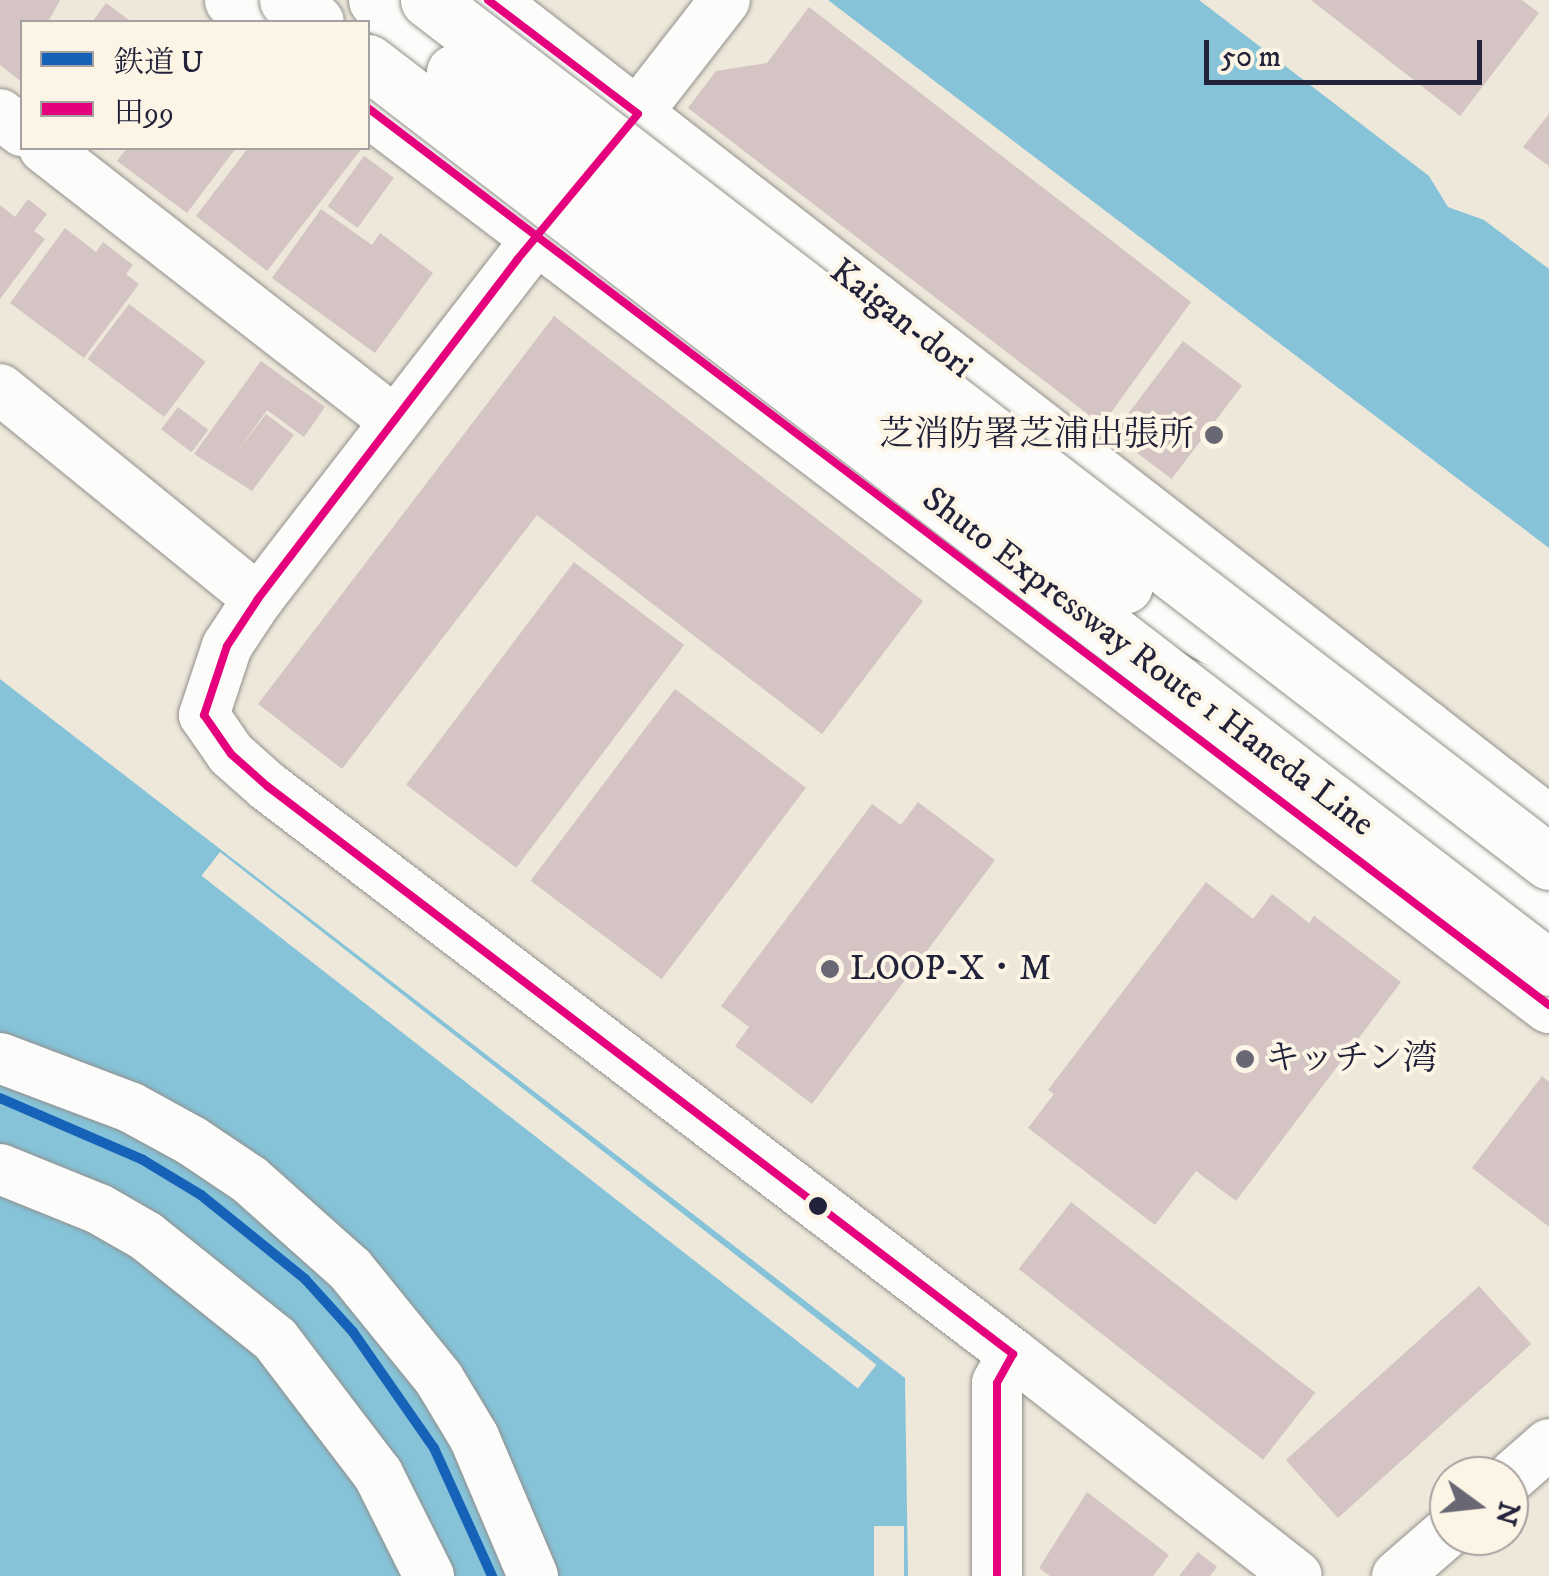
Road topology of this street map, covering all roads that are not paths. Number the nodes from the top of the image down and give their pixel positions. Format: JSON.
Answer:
{"nodes":[{"id":1,"x":232,"y":0,"type":"edge"},
{"id":2,"x":287,"y":0,"type":"edge"},
{"id":3,"x":296,"y":0,"type":"edge"},
{"id":4,"x":376,"y":0,"type":"edge"},
{"id":5,"x":428,"y":0,"type":"edge"},
{"id":6,"x":488,"y":0,"type":"edge"},
{"id":7,"x":725,"y":0,"type":"edge"},
{"id":8,"x":257,"y":20,"type":"edge"},
{"id":9,"x":312,"y":20,"type":"edge"},
{"id":10,"x":313,"y":20,"type":"edge"},
{"id":11,"x":370,"y":64,"type":"edge"},
{"id":12,"x":372,"y":108,"type":"edge"},
{"id":13,"x":0,"y":114,"type":"edge"},
{"id":14,"x":638,"y":114,"type":"junction"},
{"id":15,"x":20,"y":129,"type":"edge"},
{"id":16,"x":47,"y":150,"type":"edge"},
{"id":17,"x":535,"y":238,"type":"junction"},
{"id":18,"x":0,"y":390,"type":"edge"},
{"id":19,"x":394,"y":420,"type":"junction"},
{"id":20,"x":258,"y":598,"type":"junction"},
{"id":21,"x":1080,"y":648,"type":"junction"},
{"id":22,"x":1424,"y":727,"type":"junction"},
{"id":23,"x":1549,"y":824,"type":"edge"},
{"id":24,"x":1549,"y":862,"type":"edge"},
{"id":25,"x":1549,"y":911,"type":"edge"},
{"id":26,"x":1549,"y":968,"type":"edge"},
{"id":27,"x":1549,"y":1005,"type":"edge"},
{"id":28,"x":0,"y":1058,"type":"edge"},
{"id":29,"x":0,"y":1168,"type":"edge"},
{"id":30,"x":1013,"y":1354,"type":"junction"},
{"id":31,"x":1549,"y":1444,"type":"edge"},
{"id":32,"x":1529,"y":1462,"type":"edge"},
{"id":33,"x":1429,"y":1548,"type":"edge"},
{"id":34,"x":429,"y":1576,"type":"edge"},
{"id":35,"x":533,"y":1576,"type":"edge"},
{"id":36,"x":997,"y":1576,"type":"edge"},
{"id":37,"x":1297,"y":1576,"type":"edge"},
{"id":38,"x":1397,"y":1576,"type":"edge"}],
"edges":[{"from":1,"to":8,"type":"main road"},
{"from":2,"to":9,"type":"main road","bridge":true},
{"from":3,"to":10,"type":"main road"},
{"from":4,"to":22,"type":"main road","bridge":true},
{"from":5,"to":24,"type":"main road","bridge":true},
{"from":6,"to":14,"type":"main road","name":"Kaigan-dori"},
{"from":7,"to":14,"type":"street"},
{"from":11,"to":26,"type":"main road","name":"Shuto Expressway Route 1 Haneda Line","bridge":true},
{"from":12,"to":17,"type":"main road"},
{"from":13,"to":15,"type":"street"},
{"from":14,"to":17,"type":"street"},
{"from":14,"to":22,"type":"main road","name":"Kaigan-dori"},
{"from":16,"to":19,"type":"street"},
{"from":17,"to":19,"type":"street"},
{"from":17,"to":21,"type":"main road"},
{"from":18,"to":20,"type":"street"},
{"from":19,"to":20,"type":"street"},
{"from":20,"to":30,"type":"street"},
{"from":21,"to":25,"type":"main road"},
{"from":21,"to":27,"type":"main road"},
{"from":22,"to":23,"type":"main road","name":"Kaigan-dori"},
{"from":28,"to":35,"type":"street"},
{"from":29,"to":34,"type":"street"},
{"from":30,"to":36,"type":"street"},
{"from":30,"to":37,"type":"street"},
{"from":31,"to":32,"type":"street"},
{"from":33,"to":38,"type":"street"}]}
